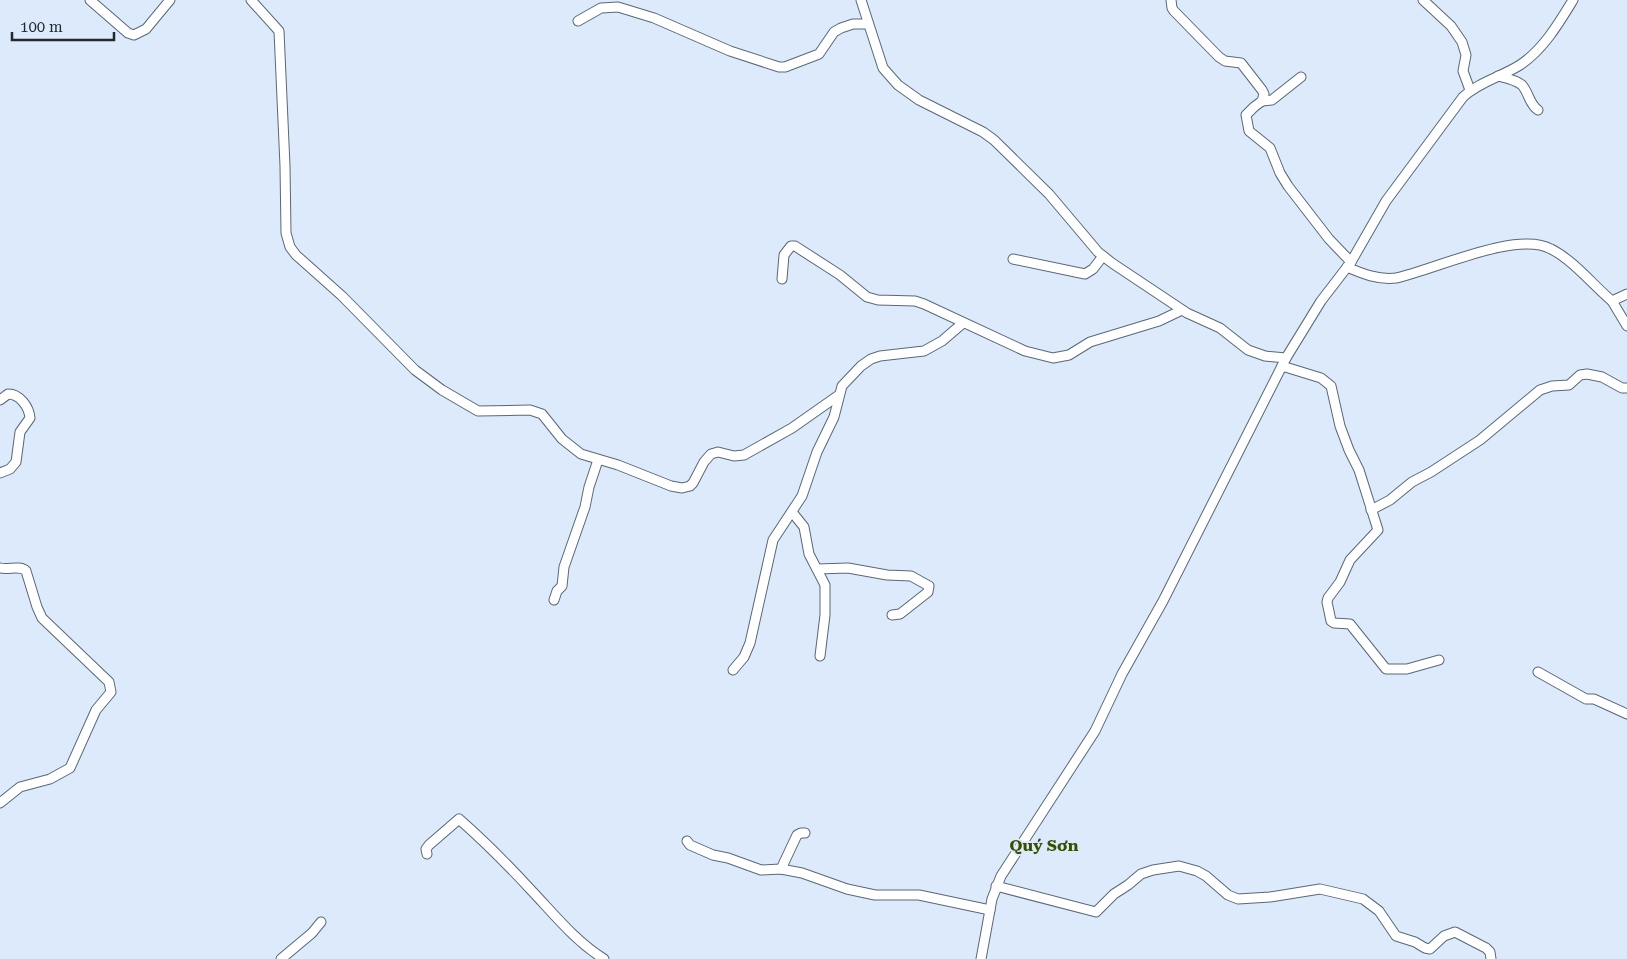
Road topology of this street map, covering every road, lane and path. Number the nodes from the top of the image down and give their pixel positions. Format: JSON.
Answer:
{"nodes":[{"id":1,"x":90,"y":0,"type":"edge"},
{"id":2,"x":170,"y":0,"type":"edge"},
{"id":3,"x":252,"y":0,"type":"edge"},
{"id":4,"x":861,"y":0,"type":"edge"},
{"id":5,"x":1171,"y":0,"type":"edge"},
{"id":6,"x":1423,"y":0,"type":"edge"},
{"id":7,"x":1573,"y":0,"type":"edge"},
{"id":8,"x":578,"y":21,"type":"dead end"},
{"id":9,"x":868,"y":24,"type":"junction"},
{"id":10,"x":1498,"y":76,"type":"junction"},
{"id":11,"x":1301,"y":77,"type":"dead end"},
{"id":12,"x":1470,"y":90,"type":"junction"},
{"id":13,"x":1262,"y":101,"type":"junction"},
{"id":14,"x":1538,"y":110,"type":"dead end"},
{"id":15,"x":1102,"y":256,"type":"junction"},
{"id":16,"x":1013,"y":259,"type":"dead end"},
{"id":17,"x":1349,"y":264,"type":"junction"},
{"id":18,"x":782,"y":279,"type":"dead end"},
{"id":19,"x":1627,"y":294,"type":"edge"},
{"id":20,"x":1612,"y":301,"type":"junction"},
{"id":21,"x":1182,"y":310,"type":"junction"},
{"id":22,"x":963,"y":323,"type":"junction"},
{"id":23,"x":1627,"y":326,"type":"edge"},
{"id":24,"x":1284,"y":362,"type":"junction"},
{"id":25,"x":1627,"y":388,"type":"edge"},
{"id":26,"x":839,"y":395,"type":"junction"},
{"id":27,"x":0,"y":400,"type":"edge"},
{"id":28,"x":598,"y":460,"type":"junction"},
{"id":29,"x":0,"y":473,"type":"edge"},
{"id":30,"x":1371,"y":510,"type":"junction"},
{"id":31,"x":792,"y":512,"type":"junction"},
{"id":32,"x":1,"y":569,"type":"edge"},
{"id":33,"x":817,"y":569,"type":"junction"},
{"id":34,"x":554,"y":600,"type":"dead end"},
{"id":35,"x":892,"y":615,"type":"dead end"},
{"id":36,"x":820,"y":656,"type":"dead end"},
{"id":37,"x":1439,"y":660,"type":"dead end"},
{"id":38,"x":733,"y":670,"type":"dead end"},
{"id":39,"x":1538,"y":672,"type":"dead end"},
{"id":40,"x":1627,"y":714,"type":"edge"},
{"id":41,"x":0,"y":803,"type":"edge"},
{"id":42,"x":805,"y":833,"type":"dead end"},
{"id":43,"x":687,"y":841,"type":"dead end"},
{"id":44,"x":427,"y":854,"type":"dead end"},
{"id":45,"x":781,"y":869,"type":"junction"},
{"id":46,"x":996,"y":886,"type":"junction"},
{"id":47,"x":990,"y":910,"type":"junction"},
{"id":48,"x":321,"y":922,"type":"dead end"},
{"id":49,"x":1491,"y":958,"type":"edge"},
{"id":50,"x":281,"y":959,"type":"edge"},
{"id":51,"x":604,"y":959,"type":"edge"},
{"id":52,"x":982,"y":959,"type":"edge"}],
"edges":[{"from":1,"to":2,"type":"street"},
{"from":3,"to":28,"type":"street"},
{"from":4,"to":9,"type":"street"},
{"from":5,"to":13,"type":"street"},
{"from":6,"to":12,"type":"street"},
{"from":7,"to":10,"type":"street"},
{"from":8,"to":9,"type":"street"},
{"from":9,"to":15,"type":"street"},
{"from":10,"to":12,"type":"street"},
{"from":10,"to":14,"type":"street"},
{"from":11,"to":13,"type":"street"},
{"from":12,"to":17,"type":"street"},
{"from":13,"to":17,"type":"street"},
{"from":15,"to":16,"type":"street"},
{"from":15,"to":21,"type":"street"},
{"from":17,"to":20,"type":"street"},
{"from":17,"to":24,"type":"street"},
{"from":18,"to":22,"type":"street"},
{"from":19,"to":20,"type":"street"},
{"from":20,"to":23,"type":"street"},
{"from":21,"to":22,"type":"street"},
{"from":21,"to":24,"type":"street"},
{"from":22,"to":26,"type":"street"},
{"from":24,"to":30,"type":"street"},
{"from":24,"to":46,"type":"street"},
{"from":25,"to":30,"type":"street"},
{"from":26,"to":28,"type":"street"},
{"from":26,"to":31,"type":"street"},
{"from":27,"to":29,"type":"street"},
{"from":28,"to":34,"type":"street"},
{"from":30,"to":37,"type":"street"},
{"from":31,"to":33,"type":"street"},
{"from":31,"to":38,"type":"street"},
{"from":32,"to":41,"type":"street"},
{"from":33,"to":35,"type":"street"},
{"from":33,"to":36,"type":"street"},
{"from":39,"to":40,"type":"street"},
{"from":42,"to":45,"type":"street"},
{"from":43,"to":45,"type":"street"},
{"from":44,"to":51,"type":"street"},
{"from":45,"to":47,"type":"street"},
{"from":46,"to":47,"type":"street"},
{"from":46,"to":49,"type":"street"},
{"from":47,"to":52,"type":"street"},
{"from":48,"to":50,"type":"street"}]}
